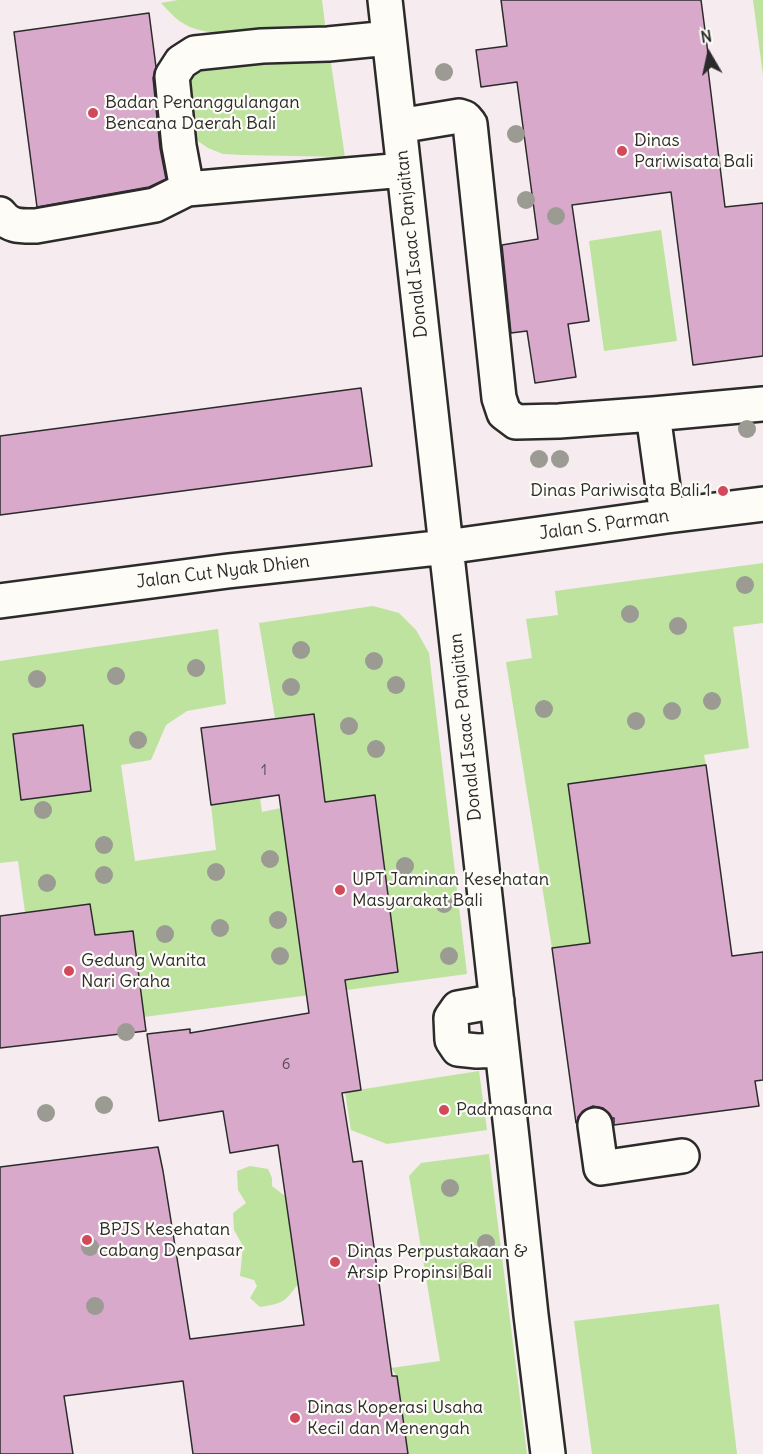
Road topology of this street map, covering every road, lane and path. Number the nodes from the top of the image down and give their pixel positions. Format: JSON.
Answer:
{"nodes":[{"id":1,"x":385,"y":0,"type":"edge"},
{"id":2,"x":389,"y":38,"type":"junction"},
{"id":3,"x":399,"y":126,"type":"junction"},
{"id":4,"x":404,"y":170,"type":"junction"},
{"id":5,"x":187,"y":189,"type":"junction"},
{"id":6,"x":0,"y":214,"type":"edge"},
{"id":7,"x":763,"y":404,"type":"edge"},
{"id":8,"x":653,"y":414,"type":"junction"},
{"id":9,"x":763,"y":504,"type":"edge"},
{"id":10,"x":668,"y":516,"type":"junction"},
{"id":11,"x":446,"y":547,"type":"junction"},
{"id":12,"x":0,"y":600,"type":"edge"},
{"id":13,"x":497,"y":1001,"type":"junction"},
{"id":14,"x":502,"y":1050,"type":"junction"},
{"id":15,"x":596,"y":1125,"type":"dead end"},
{"id":16,"x":682,"y":1156,"type":"dead end"},
{"id":17,"x":548,"y":1454,"type":"edge"}],
"edges":[{"from":1,"to":2,"type":"street","name":"Donald Isaac Panjaitan"},
{"from":2,"to":3,"type":"street","name":"Donald Isaac Panjaitan"},
{"from":2,"to":5,"type":"street"},
{"from":3,"to":4,"type":"street","name":"Donald Isaac Panjaitan"},
{"from":3,"to":8,"type":"street"},
{"from":4,"to":5,"type":"street"},
{"from":4,"to":11,"type":"street","name":"Donald Isaac Panjaitan"},
{"from":5,"to":6,"type":"street"},
{"from":7,"to":8,"type":"street"},
{"from":8,"to":10,"type":"street"},
{"from":9,"to":10,"type":"street","name":"Jalan S. Parman"},
{"from":10,"to":11,"type":"street","name":"Jalan S. Parman"},
{"from":11,"to":12,"type":"street","name":"Jalan Cut Nyak Dhien"},
{"from":11,"to":13,"type":"street","name":"Donald Isaac Panjaitan"},
{"from":13,"to":14,"type":"street","name":"Donald Isaac Panjaitan"},
{"from":13,"to":14,"type":"street"},
{"from":14,"to":17,"type":"street","name":"Donald Isaac Panjaitan"},
{"from":15,"to":16,"type":"street"}]}
